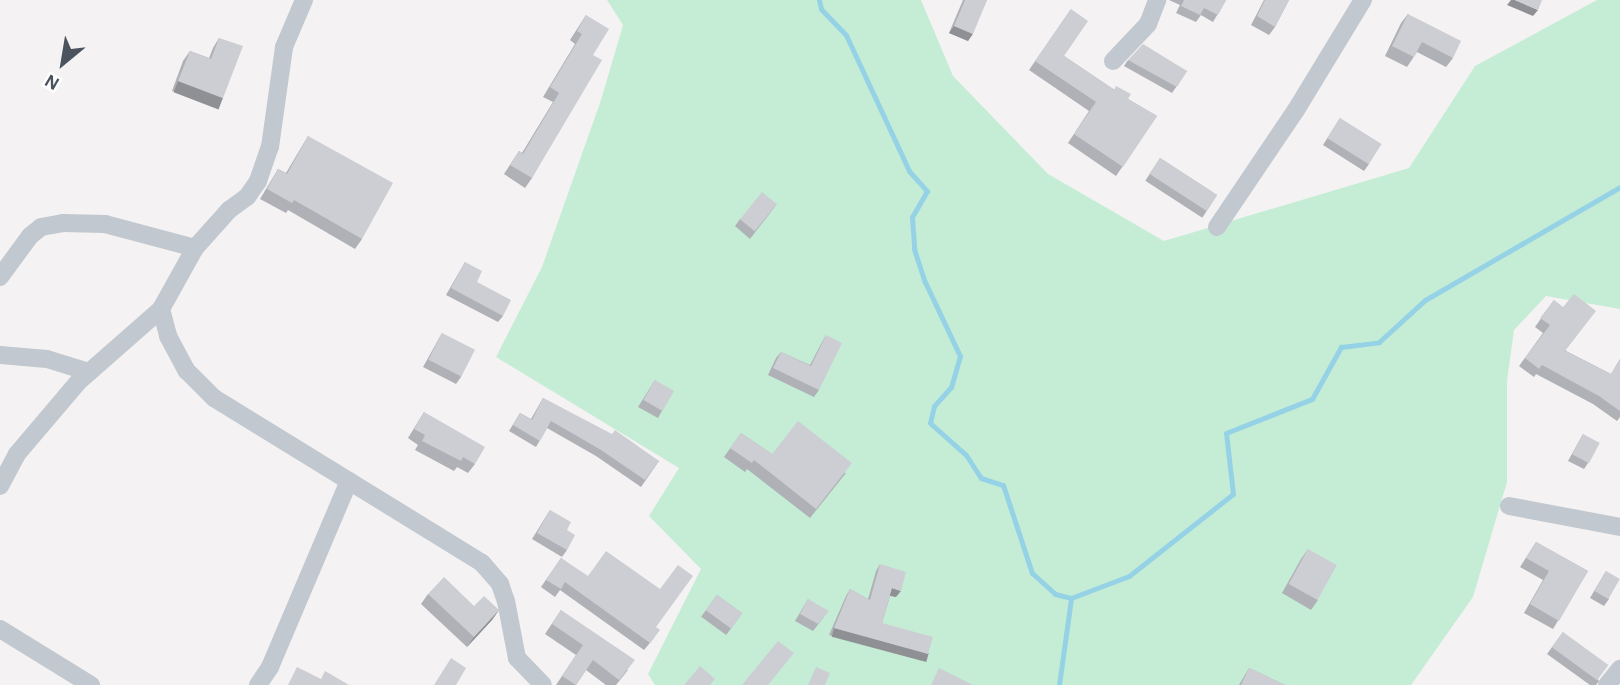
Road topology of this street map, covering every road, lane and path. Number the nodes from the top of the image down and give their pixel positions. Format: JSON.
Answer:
{"nodes":[{"id":1,"x":304,"y":0,"type":"edge"},
{"id":2,"x":1157,"y":0,"type":"edge"},
{"id":3,"x":1363,"y":0,"type":"edge"},
{"id":4,"x":1113,"y":61,"type":"dead end"},
{"id":5,"x":1217,"y":228,"type":"dead end"},
{"id":6,"x":195,"y":248,"type":"junction"},
{"id":7,"x":0,"y":277,"type":"edge"},
{"id":8,"x":161,"y":309,"type":"junction"},
{"id":9,"x":0,"y":355,"type":"edge"},
{"id":10,"x":89,"y":372,"type":"junction"},
{"id":11,"x":8,"y":455,"type":"edge"},
{"id":12,"x":349,"y":481,"type":"junction"},
{"id":13,"x":0,"y":486,"type":"edge"},
{"id":14,"x":1509,"y":506,"type":"dead end"},
{"id":15,"x":1620,"y":527,"type":"edge"},
{"id":16,"x":0,"y":629,"type":"edge"},
{"id":17,"x":1620,"y":669,"type":"edge"},
{"id":18,"x":91,"y":685,"type":"edge"},
{"id":19,"x":257,"y":685,"type":"edge"},
{"id":20,"x":543,"y":685,"type":"edge"},
{"id":21,"x":1607,"y":685,"type":"edge"}],
"edges":[{"from":1,"to":6,"type":"street"},
{"from":2,"to":4,"type":"street"},
{"from":3,"to":5,"type":"street"},
{"from":6,"to":7,"type":"street"},
{"from":6,"to":8,"type":"street"},
{"from":8,"to":10,"type":"street"},
{"from":8,"to":12,"type":"street"},
{"from":9,"to":10,"type":"street"},
{"from":10,"to":11,"type":"street"},
{"from":11,"to":13,"type":"street"},
{"from":12,"to":19,"type":"street"},
{"from":12,"to":20,"type":"street"},
{"from":14,"to":15,"type":"street"},
{"from":16,"to":18,"type":"street"},
{"from":17,"to":21,"type":"street"}]}
